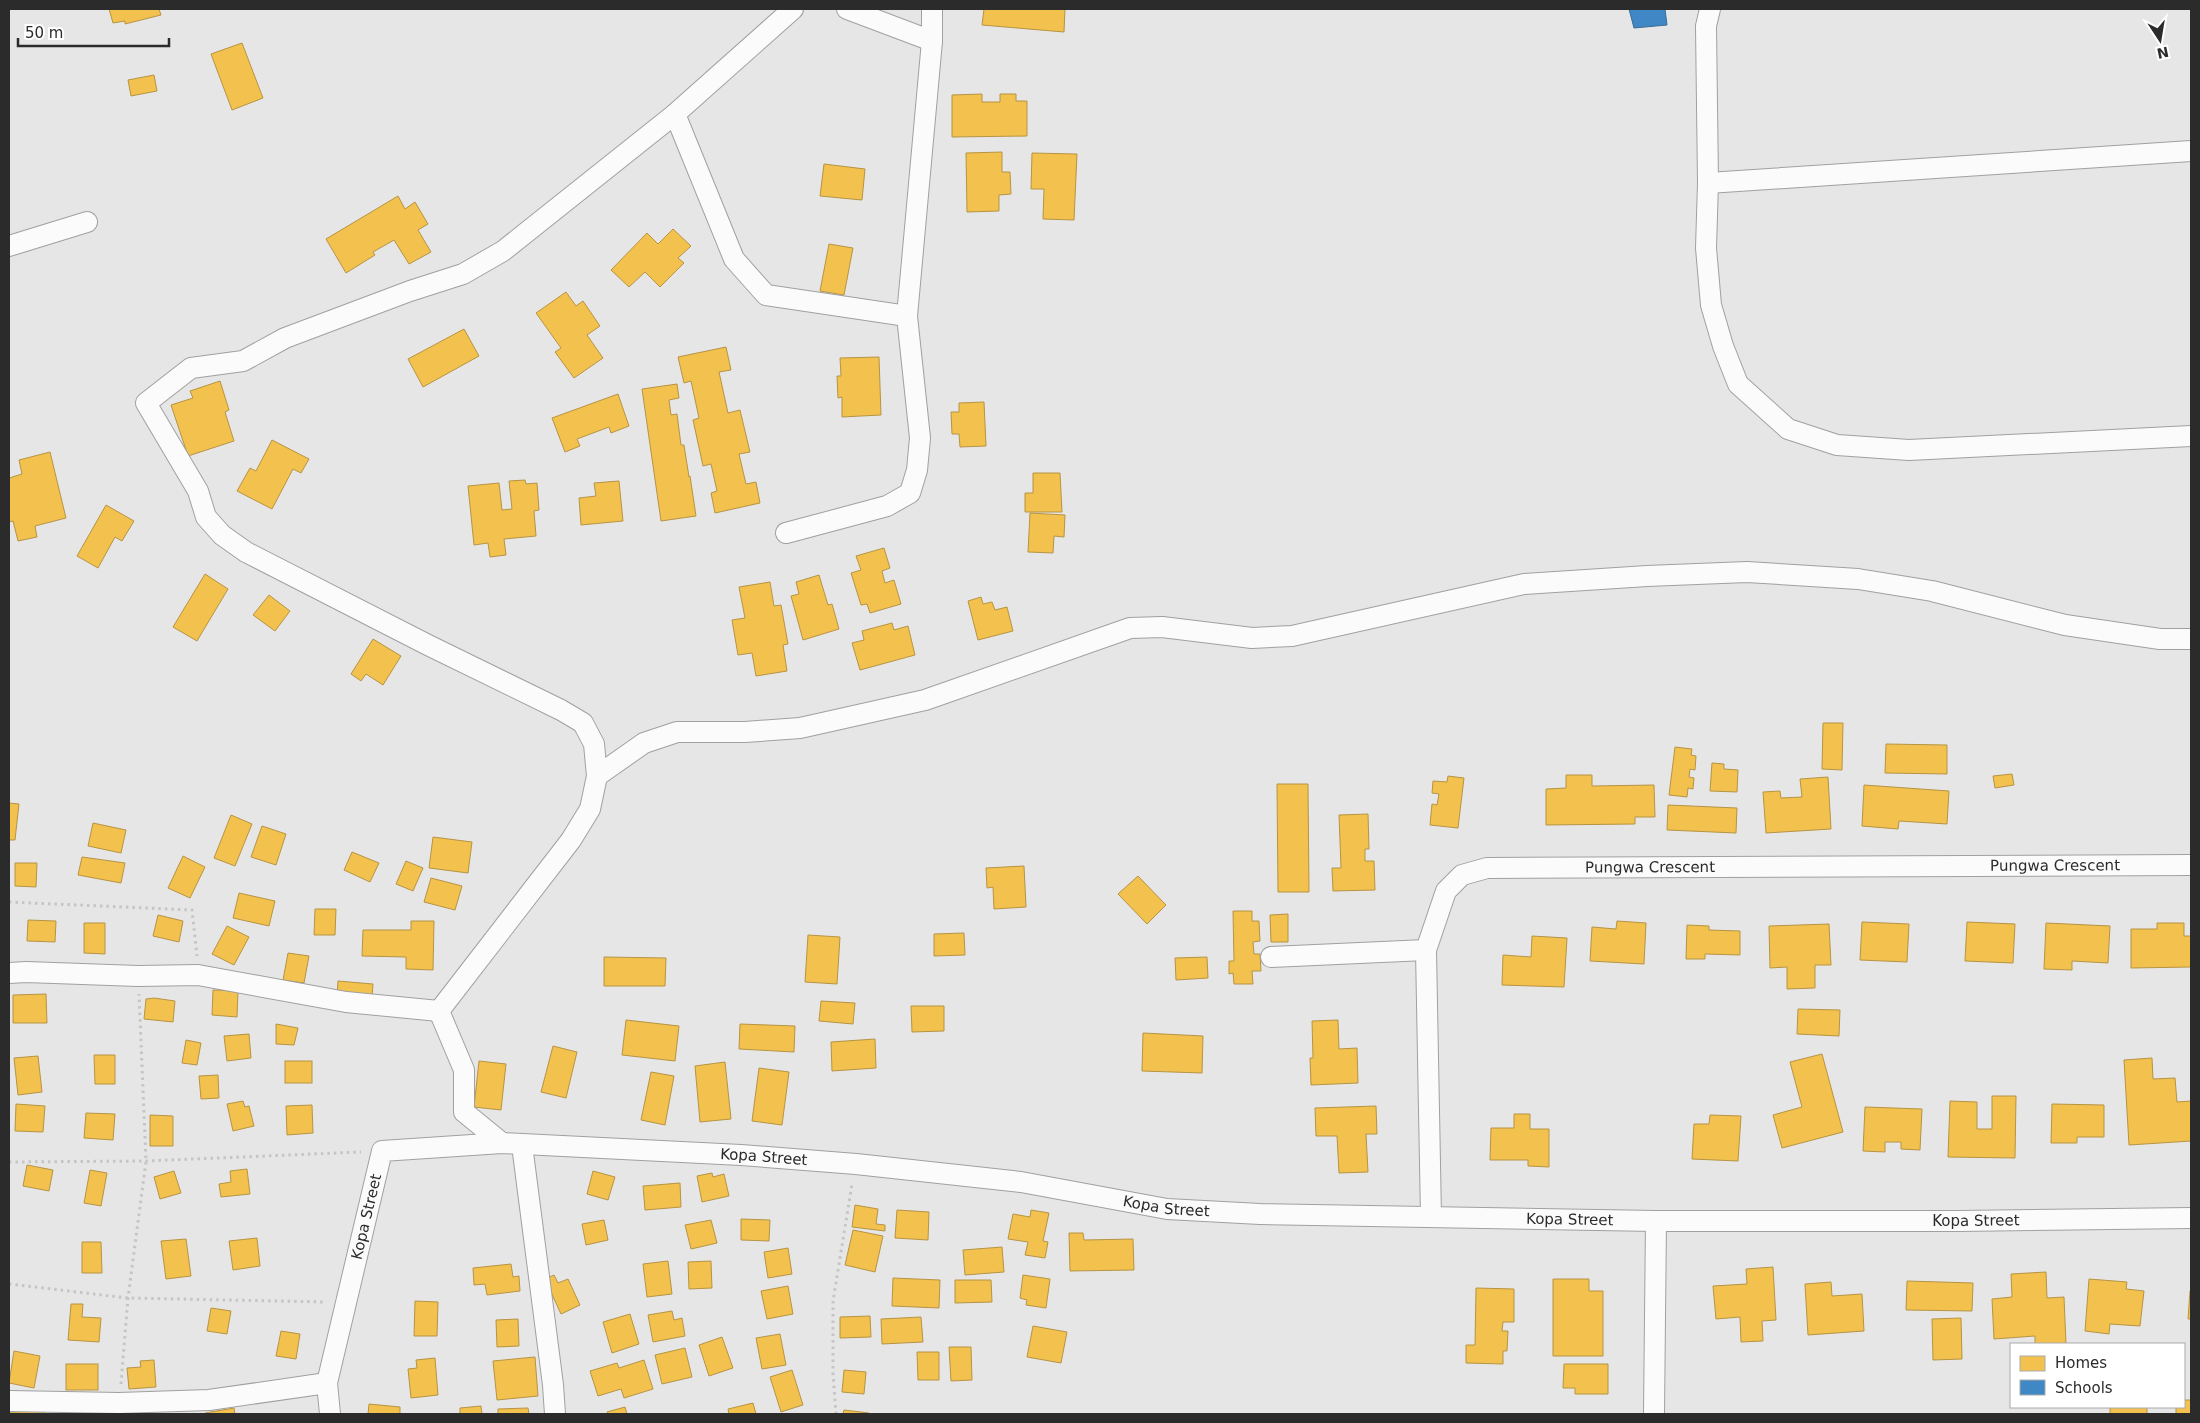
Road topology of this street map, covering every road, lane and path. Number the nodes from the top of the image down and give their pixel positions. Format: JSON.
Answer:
{"nodes":[{"id":1,"x":793,"y":9,"type":"edge"},
{"id":2,"x":847,"y":9,"type":"edge"},
{"id":3,"x":932,"y":9,"type":"edge"},
{"id":4,"x":1710,"y":9,"type":"edge"},
{"id":5,"x":932,"y":41,"type":"junction"},
{"id":6,"x":675,"y":114,"type":"junction"},
{"id":7,"x":2191,"y":151,"type":"edge"},
{"id":8,"x":1708,"y":183,"type":"junction"},
{"id":9,"x":87,"y":222,"type":"dead end"},
{"id":10,"x":9,"y":246,"type":"edge"},
{"id":11,"x":907,"y":316,"type":"junction"},
{"id":12,"x":2191,"y":436,"type":"edge"},
{"id":13,"x":786,"y":533,"type":"dead end"},
{"id":14,"x":2191,"y":639,"type":"edge"},
{"id":15,"x":597,"y":776,"type":"junction"},
{"id":16,"x":2191,"y":865,"type":"edge"},
{"id":17,"x":9,"y":902,"type":"edge"},
{"id":18,"x":1426,"y":950,"type":"junction"},
{"id":19,"x":1272,"y":957,"type":"dead end"},
{"id":20,"x":9,"y":973,"type":"edge"},
{"id":21,"x":198,"y":975,"type":"junction"},
{"id":22,"x":138,"y":976,"type":"junction"},
{"id":23,"x":439,"y":1011,"type":"junction"},
{"id":24,"x":512,"y":1144,"type":"junction"},
{"id":25,"x":382,"y":1151,"type":"junction"},
{"id":26,"x":146,"y":1161,"type":"junction"},
{"id":27,"x":9,"y":1162,"type":"edge"},
{"id":28,"x":856,"y":1164,"type":"junction"},
{"id":29,"x":1431,"y":1217,"type":"junction"},
{"id":30,"x":2191,"y":1218,"type":"edge"},
{"id":31,"x":1656,"y":1221,"type":"junction"},
{"id":32,"x":9,"y":1284,"type":"edge"},
{"id":33,"x":128,"y":1298,"type":"junction"},
{"id":34,"x":347,"y":1302,"type":"junction"},
{"id":35,"x":327,"y":1383,"type":"junction"},
{"id":36,"x":9,"y":1402,"type":"edge"},
{"id":37,"x":119,"y":1403,"type":"junction"},
{"id":38,"x":330,"y":1414,"type":"edge"},
{"id":39,"x":555,"y":1414,"type":"edge"},
{"id":40,"x":836,"y":1414,"type":"edge"},
{"id":41,"x":1654,"y":1414,"type":"edge"}],
"edges":[{"from":1,"to":6,"type":"street"},
{"from":2,"to":5,"type":"street"},
{"from":3,"to":5,"type":"street"},
{"from":4,"to":8,"type":"street"},
{"from":5,"to":11,"type":"street"},
{"from":6,"to":11,"type":"street"},
{"from":6,"to":15,"type":"street"},
{"from":7,"to":8,"type":"street"},
{"from":8,"to":12,"type":"street"},
{"from":9,"to":10,"type":"street"},
{"from":11,"to":13,"type":"street"},
{"from":14,"to":15,"type":"street"},
{"from":15,"to":23,"type":"street"},
{"from":16,"to":18,"type":"street","name":"Pungwa Crescent"},
{"from":17,"to":21,"type":"path"},
{"from":18,"to":19,"type":"street"},
{"from":18,"to":29,"type":"street","name":"Pungwa Crescent"},
{"from":20,"to":22,"type":"street"},
{"from":21,"to":22,"type":"street"},
{"from":21,"to":23,"type":"street"},
{"from":22,"to":26,"type":"path"},
{"from":23,"to":24,"type":"street"},
{"from":24,"to":25,"type":"street","name":"Kopa Street"},
{"from":24,"to":28,"type":"street","name":"Kopa Street"},
{"from":24,"to":39,"type":"street"},
{"from":25,"to":26,"type":"path"},
{"from":25,"to":34,"type":"street","name":"Kopa Street"},
{"from":26,"to":27,"type":"path"},
{"from":26,"to":33,"type":"path"},
{"from":28,"to":29,"type":"street","name":"Kopa Street"},
{"from":28,"to":40,"type":"path"},
{"from":29,"to":31,"type":"street","name":"Kopa Street"},
{"from":30,"to":31,"type":"street","name":"Kopa Street"},
{"from":31,"to":41,"type":"street"},
{"from":32,"to":33,"type":"path"},
{"from":33,"to":34,"type":"path"},
{"from":33,"to":37,"type":"path"},
{"from":34,"to":35,"type":"street","name":"Kopa Street"},
{"from":35,"to":37,"type":"street"},
{"from":35,"to":38,"type":"street","name":"Kopa Street"},
{"from":36,"to":37,"type":"street"}]}
